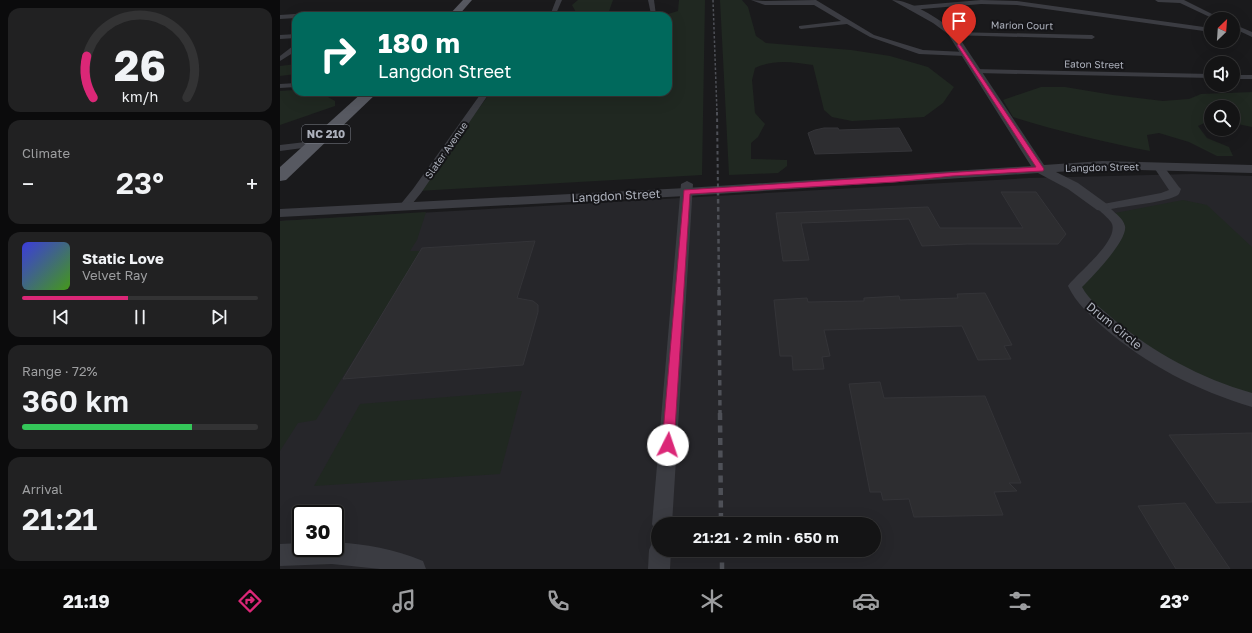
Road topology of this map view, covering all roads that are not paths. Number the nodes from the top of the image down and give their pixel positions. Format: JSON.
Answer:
{"nodes":[{"id":1,"x":468,"y":0,"type":"edge"},
{"id":2,"x":559,"y":0,"type":"edge"},
{"id":3,"x":651,"y":0,"type":"edge"},
{"id":4,"x":754,"y":0,"type":"edge"},
{"id":5,"x":895,"y":0,"type":"edge"},
{"id":6,"x":1158,"y":0,"type":"edge"},
{"id":7,"x":1180,"y":0,"type":"edge"},
{"id":8,"x":814,"y":1,"type":"edge"},
{"id":9,"x":910,"y":8,"type":"junction"},
{"id":10,"x":457,"y":12,"type":"edge"},
{"id":11,"x":555,"y":12,"type":"edge"},
{"id":12,"x":654,"y":12,"type":"edge"},
{"id":13,"x":1205,"y":12,"type":"edge"},
{"id":14,"x":280,"y":17,"type":"edge"},
{"id":15,"x":292,"y":17,"type":"edge"},
{"id":16,"x":847,"y":22,"type":"junction"},
{"id":17,"x":801,"y":27,"type":"dead end"},
{"id":18,"x":1204,"y":29,"type":"edge"},
{"id":19,"x":1240,"y":29,"type":"edge"},
{"id":20,"x":1240,"y":33,"type":"edge"},
{"id":21,"x":952,"y":34,"type":"junction"},
{"id":22,"x":1251,"y":34,"type":"edge"},
{"id":23,"x":292,"y":36,"type":"edge"},
{"id":24,"x":280,"y":37,"type":"edge"},
{"id":25,"x":1092,"y":37,"type":"dead end"},
{"id":26,"x":292,"y":51,"type":"edge"},
{"id":27,"x":965,"y":54,"type":"junction"},
{"id":28,"x":280,"y":59,"type":"edge"},
{"id":29,"x":977,"y":71,"type":"junction"},
{"id":30,"x":1204,"y":76,"type":"edge"},
{"id":31,"x":1240,"y":77,"type":"edge"},
{"id":32,"x":1252,"y":77,"type":"edge"},
{"id":33,"x":292,"y":84,"type":"edge"},
{"id":34,"x":280,"y":86,"type":"edge"},
{"id":35,"x":367,"y":96,"type":"edge"},
{"id":36,"x":483,"y":96,"type":"edge"},
{"id":37,"x":314,"y":144,"type":"junction"},
{"id":38,"x":280,"y":148,"type":"edge"},
{"id":39,"x":1158,"y":166,"type":"junction"},
{"id":40,"x":1040,"y":169,"type":"junction"},
{"id":41,"x":1252,"y":169,"type":"edge"},
{"id":42,"x":280,"y":176,"type":"edge"},
{"id":43,"x":687,"y":188,"type":"junction"},
{"id":44,"x":408,"y":202,"type":"junction"},
{"id":45,"x":280,"y":205,"type":"edge"},
{"id":46,"x":1102,"y":207,"type":"junction"},
{"id":47,"x":280,"y":213,"type":"edge"},
{"id":48,"x":1252,"y":400,"type":"edge"},
{"id":49,"x":663,"y":517,"type":"edge"},
{"id":50,"x":280,"y":555,"type":"edge"},
{"id":51,"x":660,"y":557,"type":"edge"},
{"id":52,"x":416,"y":569,"type":"edge"},
{"id":53,"x":659,"y":569,"type":"edge"}],
"edges":[{"from":1,"to":10,"type":"main road"},
{"from":2,"to":11,"type":"street"},
{"from":3,"to":12,"type":"street"},
{"from":4,"to":8,"type":"street"},
{"from":5,"to":9,"type":"street"},
{"from":6,"to":7,"type":"street"},
{"from":7,"to":13,"type":"street"},
{"from":8,"to":16,"type":"street"},
{"from":9,"to":18,"type":"street"},
{"from":9,"to":21,"type":"street"},
{"from":14,"to":15,"type":"street"},
{"from":16,"to":17,"type":"street"},
{"from":16,"to":27,"type":"street"},
{"from":19,"to":22,"type":"street"},
{"from":20,"to":22,"type":"street"},
{"from":21,"to":25,"type":"street","name":"Marion Court"},
{"from":21,"to":27,"type":"street"},
{"from":23,"to":24,"type":"street"},
{"from":26,"to":28,"type":"street"},
{"from":27,"to":29,"type":"street"},
{"from":29,"to":30,"type":"street","name":"Eaton Street"},
{"from":29,"to":40,"type":"street"},
{"from":31,"to":32,"type":"street"},
{"from":33,"to":34,"type":"street"},
{"from":35,"to":37,"type":"main road","number":"NC 210"},
{"from":36,"to":44,"type":"street","name":"Slater Avenue"},
{"from":37,"to":38,"type":"street"},
{"from":37,"to":42,"type":"main road","number":"NC 210"},
{"from":39,"to":40,"type":"street","name":"Langdon Street"},
{"from":39,"to":41,"type":"street","name":"Langdon Street"},
{"from":39,"to":46,"type":"street"},
{"from":40,"to":43,"type":"street","name":"Langdon Street"},
{"from":40,"to":46,"type":"street"},
{"from":43,"to":44,"type":"street","name":"Langdon Street"},
{"from":43,"to":49,"type":"street"},
{"from":44,"to":45,"type":"street","name":"Langdon Street"},
{"from":44,"to":47,"type":"street","name":"Langdon Street"},
{"from":46,"to":48,"type":"street","name":"Drum Circle"},
{"from":50,"to":52,"type":"street"},
{"from":51,"to":53,"type":"street"}]}
